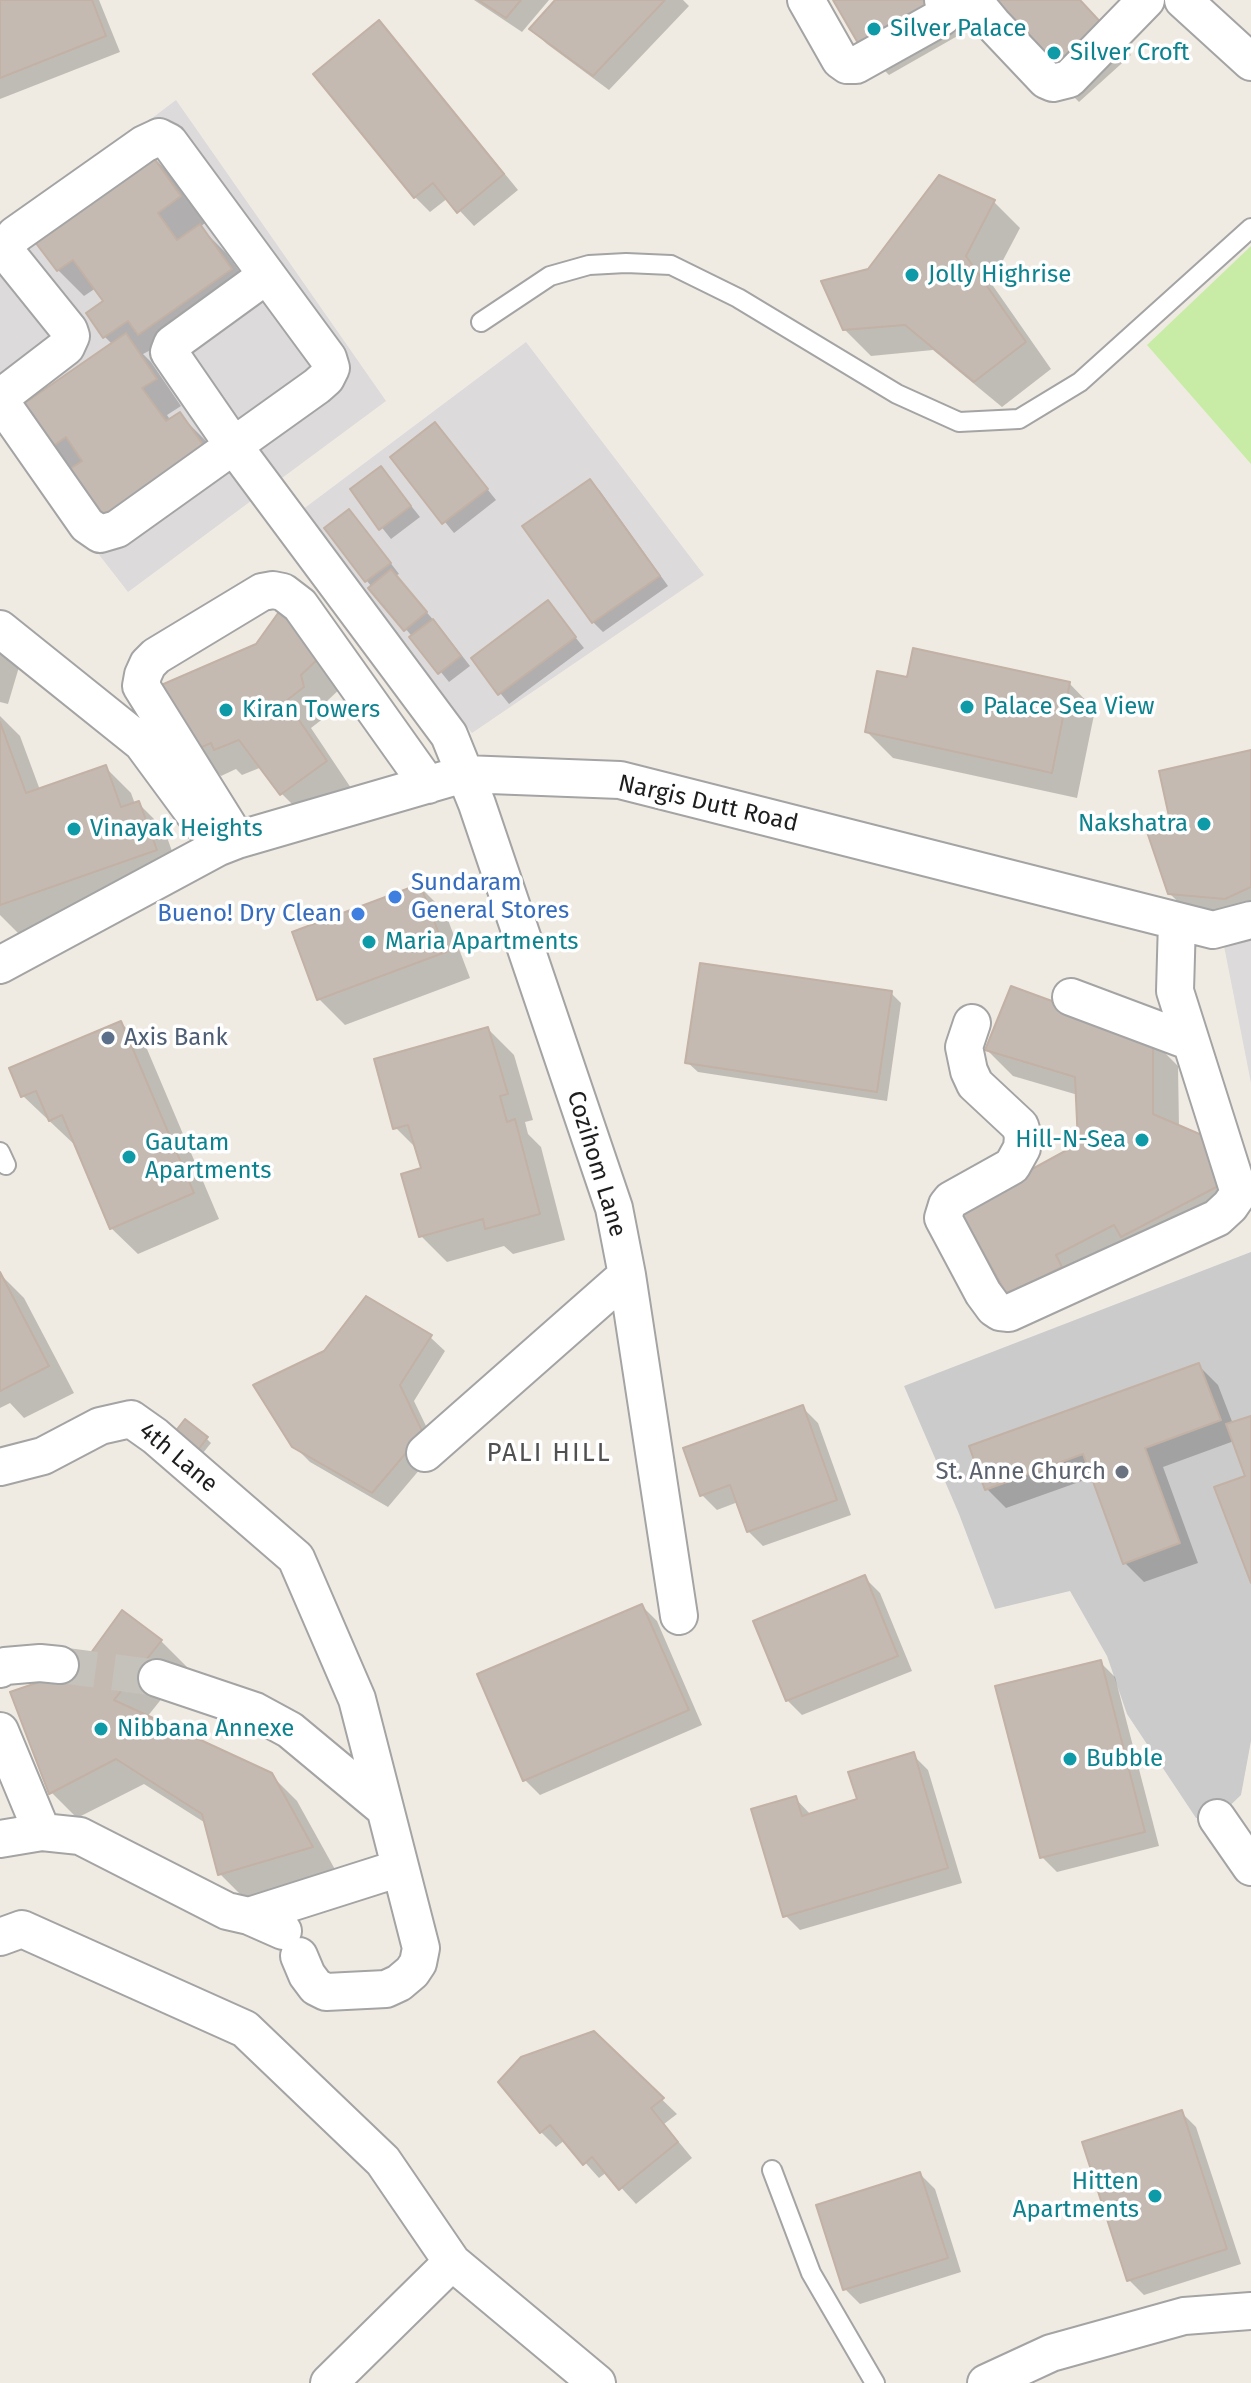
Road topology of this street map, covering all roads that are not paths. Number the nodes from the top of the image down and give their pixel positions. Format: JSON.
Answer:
{"nodes":[{"id":1,"x":806,"y":0,"type":"edge"},
{"id":2,"x":943,"y":0,"type":"edge"},
{"id":3,"x":973,"y":0,"type":"edge"},
{"id":4,"x":1146,"y":0,"type":"edge"},
{"id":5,"x":1183,"y":0,"type":"edge"},
{"id":6,"x":1251,"y":62,"type":"edge"},
{"id":7,"x":1251,"y":228,"type":"edge"},
{"id":8,"x":267,"y":275,"type":"junction"},
{"id":9,"x":481,"y":322,"type":"dead end"},
{"id":10,"x":233,"y":445,"type":"junction"},
{"id":11,"x":0,"y":629,"type":"edge"},
{"id":12,"x":464,"y":774,"type":"junction"},
{"id":13,"x":428,"y":785,"type":"junction"},
{"id":14,"x":228,"y":844,"type":"junction"},
{"id":15,"x":1251,"y":920,"type":"edge"},
{"id":16,"x":1177,"y":921,"type":"junction"},
{"id":17,"x":0,"y":965,"type":"edge"},
{"id":18,"x":1071,"y":997,"type":"dead end"},
{"id":19,"x":972,"y":1023,"type":"dead end"},
{"id":20,"x":1191,"y":1042,"type":"junction"},
{"id":21,"x":627,"y":1275,"type":"junction"},
{"id":22,"x":425,"y":1453,"type":"dead end"},
{"id":23,"x":0,"y":1467,"type":"edge"},
{"id":24,"x":679,"y":1616,"type":"dead end"},
{"id":25,"x":60,"y":1665,"type":"tunnel mouth"},
{"id":26,"x":0,"y":1669,"type":"edge"},
{"id":27,"x":157,"y":1678,"type":"tunnel mouth"},
{"id":28,"x":0,"y":1731,"type":"edge"},
{"id":29,"x":385,"y":1809,"type":"junction"},
{"id":30,"x":1217,"y":1818,"type":"dead end"},
{"id":31,"x":42,"y":1832,"type":"junction"},
{"id":32,"x":0,"y":1839,"type":"edge"},
{"id":33,"x":1251,"y":1867,"type":"edge"},
{"id":34,"x":400,"y":1868,"type":"junction"},
{"id":35,"x":249,"y":1916,"type":"junction"},
{"id":36,"x":0,"y":1937,"type":"edge"},
{"id":37,"x":772,"y":2170,"type":"dead end"},
{"id":38,"x":452,"y":2262,"type":"junction"},
{"id":39,"x":1251,"y":2311,"type":"edge"},
{"id":40,"x":329,"y":2383,"type":"edge"},
{"id":41,"x":597,"y":2383,"type":"edge"},
{"id":42,"x":875,"y":2383,"type":"edge"},
{"id":43,"x":986,"y":2383,"type":"edge"}],
"edges":[{"from":1,"to":2,"type":"street"},
{"from":3,"to":4,"type":"street"},
{"from":5,"to":6,"type":"street"},
{"from":7,"to":9,"type":"lane"},
{"from":8,"to":10,"type":"street","name":"Cozihom Lane"},
{"from":8,"to":10,"type":"street"},
{"from":8,"to":10,"type":"street"},
{"from":10,"to":12,"type":"street","name":"Cozihom Lane"},
{"from":11,"to":14,"type":"street"},
{"from":12,"to":13,"type":"street","name":"Nargis Dutt Road"},
{"from":12,"to":16,"type":"street","name":"Nargis Dutt Road"},
{"from":12,"to":21,"type":"street","name":"Cozihom Lane"},
{"from":13,"to":14,"type":"street","name":"Nargis Dutt Road"},
{"from":13,"to":14,"type":"street"},
{"from":14,"to":17,"type":"street","name":"Nargis Dutt Road"},
{"from":15,"to":16,"type":"street","name":"Nargis Dutt Road"},
{"from":16,"to":20,"type":"street"},
{"from":18,"to":20,"type":"street"},
{"from":19,"to":20,"type":"street"},
{"from":21,"to":22,"type":"street"},
{"from":21,"to":24,"type":"street","name":"Cozihom Lane"},
{"from":23,"to":29,"type":"street","name":"4th Lane"},
{"from":25,"to":26,"type":"street"},
{"from":27,"to":29,"type":"street"},
{"from":28,"to":31,"type":"street"},
{"from":29,"to":34,"type":"street"},
{"from":30,"to":33,"type":"street"},
{"from":31,"to":32,"type":"street"},
{"from":31,"to":35,"type":"street"},
{"from":34,"to":35,"type":"street"},
{"from":34,"to":35,"type":"street"},
{"from":36,"to":38,"type":"street"},
{"from":37,"to":42,"type":"lane"},
{"from":38,"to":40,"type":"street"},
{"from":38,"to":41,"type":"street"},
{"from":39,"to":43,"type":"street"}]}
